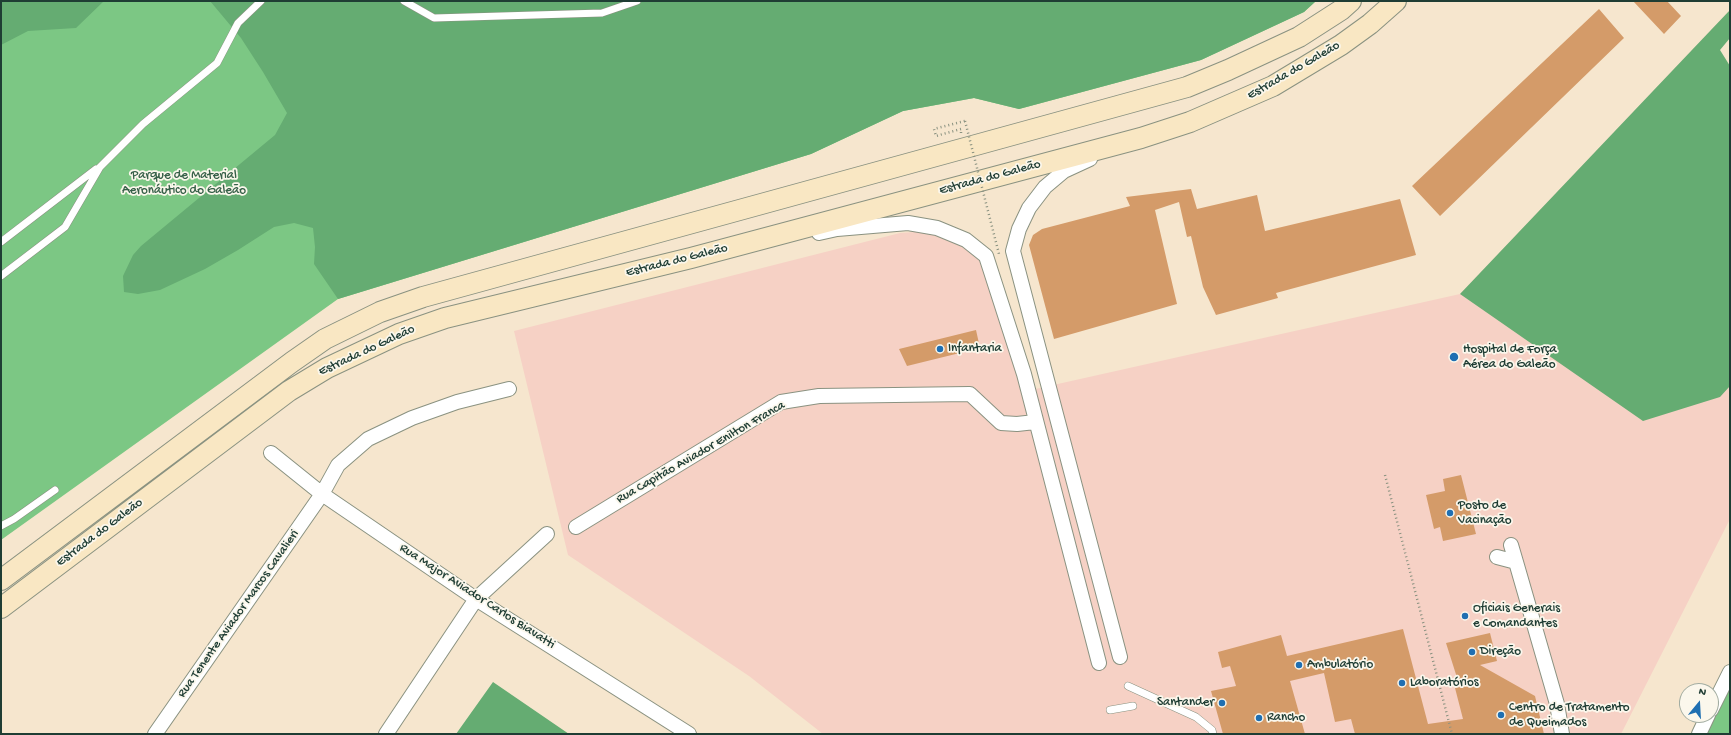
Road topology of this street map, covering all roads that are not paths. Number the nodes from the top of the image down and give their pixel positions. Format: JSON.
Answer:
{"nodes":[{"id":1,"x":260,"y":1,"type":"edge"},
{"id":2,"x":404,"y":1,"type":"edge"},
{"id":3,"x":637,"y":1,"type":"edge"},
{"id":4,"x":1351,"y":1,"type":"edge"},
{"id":5,"x":1396,"y":1,"type":"edge"},
{"id":6,"x":1140,"y":138,"type":"junction"},
{"id":7,"x":100,"y":167,"type":"junction"},
{"id":8,"x":1,"y":242,"type":"edge"},
{"id":9,"x":692,"y":258,"type":"junction"},
{"id":10,"x":1,"y":276,"type":"edge"},
{"id":11,"x":509,"y":390,"type":"dead end"},
{"id":12,"x":1035,"y":422,"type":"junction"},
{"id":13,"x":271,"y":453,"type":"dead end"},
{"id":14,"x":55,"y":490,"type":"dead end"},
{"id":15,"x":322,"y":494,"type":"junction"},
{"id":16,"x":1,"y":526,"type":"edge"},
{"id":17,"x":576,"y":527,"type":"dead end"},
{"id":18,"x":547,"y":534,"type":"dead end"},
{"id":19,"x":1510,"y":545,"type":"dead end"},
{"id":20,"x":1497,"y":557,"type":"dead end"},
{"id":21,"x":1516,"y":562,"type":"junction"},
{"id":22,"x":1,"y":580,"type":"edge"},
{"id":23,"x":476,"y":599,"type":"junction"},
{"id":24,"x":1,"y":608,"type":"edge"},
{"id":25,"x":1120,"y":657,"type":"dead end"},
{"id":26,"x":1099,"y":663,"type":"dead end"},
{"id":27,"x":1730,"y":672,"type":"edge"},
{"id":28,"x":1128,"y":686,"type":"dead end"},
{"id":29,"x":1719,"y":694,"type":"edge"},
{"id":30,"x":1133,"y":706,"type":"dead end"},
{"id":31,"x":1110,"y":710,"type":"dead end"},
{"id":32,"x":1704,"y":723,"type":"edge"},
{"id":33,"x":155,"y":734,"type":"edge"},
{"id":34,"x":386,"y":734,"type":"edge"},
{"id":35,"x":689,"y":734,"type":"edge"},
{"id":36,"x":1213,"y":734,"type":"edge"},
{"id":37,"x":1562,"y":734,"type":"edge"},
{"id":38,"x":1699,"y":734,"type":"edge"}],
"edges":[{"from":1,"to":7,"type":"lane"},
{"from":2,"to":3,"type":"lane"},
{"from":4,"to":22,"type":"main road","name":"Estrada do Galeão"},
{"from":5,"to":6,"type":"main road","name":"Estrada do Galeão"},
{"from":6,"to":9,"type":"main road","name":"Estrada do Galeão"},
{"from":6,"to":25,"type":"street"},
{"from":7,"to":8,"type":"lane"},
{"from":7,"to":10,"type":"lane"},
{"from":9,"to":12,"type":"street"},
{"from":9,"to":24,"type":"main road","name":"Estrada do Galeão"},
{"from":11,"to":15,"type":"street","name":"Rua Tenente Aviador Marcos Cavalieri"},
{"from":12,"to":17,"type":"street","name":"Rua Capitão Aviador Enilton Franca"},
{"from":12,"to":26,"type":"street"},
{"from":13,"to":15,"type":"street","name":"Rua Major Aviador Carlos Biavatti"},
{"from":14,"to":16,"type":"lane"},
{"from":15,"to":23,"type":"street","name":"Rua Major Aviador Carlos Biavatti"},
{"from":15,"to":33,"type":"street","name":"Rua Tenente Aviador Marcos Cavalieri"},
{"from":18,"to":23,"type":"street"},
{"from":19,"to":21,"type":"street"},
{"from":20,"to":21,"type":"street"},
{"from":21,"to":37,"type":"street"},
{"from":23,"to":34,"type":"street"},
{"from":23,"to":35,"type":"street","name":"Rua Major Aviador Carlos Biavatti"},
{"from":27,"to":29,"type":"street"},
{"from":28,"to":36,"type":"lane"},
{"from":30,"to":31,"type":"lane"},
{"from":32,"to":38,"type":"street"}]}
